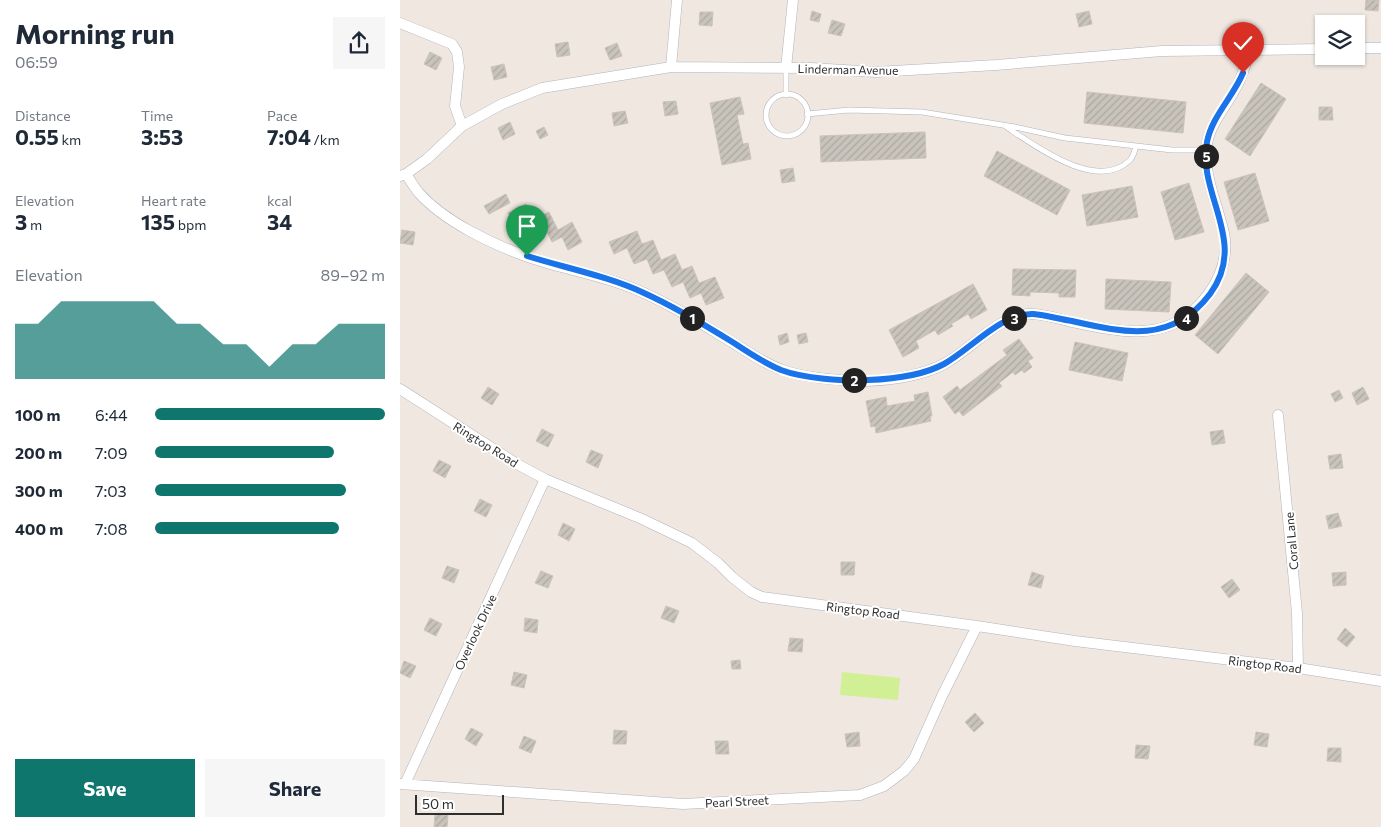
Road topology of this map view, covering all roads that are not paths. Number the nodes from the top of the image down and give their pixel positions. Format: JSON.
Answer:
{"nodes":[{"id":1,"x":677,"y":0,"type":"edge"},
{"id":2,"x":793,"y":0,"type":"edge"},
{"id":3,"x":400,"y":23,"type":"edge"},
{"id":4,"x":1315,"y":48,"type":"edge"},
{"id":5,"x":1365,"y":48,"type":"edge"},
{"id":6,"x":1381,"y":48,"type":"edge"},
{"id":7,"x":1250,"y":49,"type":"junction"},
{"id":8,"x":671,"y":66,"type":"junction"},
{"id":9,"x":786,"y":68,"type":"junction"},
{"id":10,"x":786,"y":95,"type":"junction"},
{"id":11,"x":807,"y":114,"type":"junction"},
{"id":12,"x":1004,"y":125,"type":"junction"},
{"id":13,"x":462,"y":126,"type":"junction"},
{"id":14,"x":1136,"y":146,"type":"junction"},
{"id":15,"x":1206,"y":150,"type":"junction"},
{"id":16,"x":403,"y":175,"type":"edge"},
{"id":17,"x":400,"y":389,"type":"edge"},
{"id":18,"x":1278,"y":415,"type":"dead end"},
{"id":19,"x":545,"y":479,"type":"junction"},
{"id":20,"x":978,"y":626,"type":"junction"},
{"id":21,"x":1298,"y":668,"type":"junction"},
{"id":22,"x":1381,"y":681,"type":"edge"},
{"id":23,"x":403,"y":784,"type":"edge"}],
"edges":[{"from":1,"to":8,"type":"street"},
{"from":2,"to":9,"type":"street"},
{"from":3,"to":13,"type":"street"},
{"from":4,"to":7,"type":"street","name":"Linderman Avenue"},
{"from":5,"to":6,"type":"street"},
{"from":7,"to":9,"type":"street","name":"Linderman Avenue"},
{"from":7,"to":15,"type":"street"},
{"from":8,"to":9,"type":"street","name":"Linderman Avenue"},
{"from":8,"to":13,"type":"street","name":"Linderman Avenue"},
{"from":9,"to":10,"type":"lane"},
{"from":10,"to":11,"type":"lane"},
{"from":10,"to":11,"type":"lane"},
{"from":11,"to":12,"type":"lane"},
{"from":12,"to":14,"type":"lane"},
{"from":12,"to":14,"type":"lane"},
{"from":13,"to":16,"type":"street","name":"Linderman Avenue"},
{"from":14,"to":15,"type":"lane"},
{"from":15,"to":16,"type":"street"},
{"from":17,"to":19,"type":"street","name":"Ringtop Road"},
{"from":18,"to":21,"type":"street","name":"Coral Lane"},
{"from":19,"to":20,"type":"street","name":"Ringtop Road"},
{"from":19,"to":23,"type":"street","name":"Overlook Drive"},
{"from":20,"to":21,"type":"street","name":"Ringtop Road"},
{"from":20,"to":23,"type":"street","name":"Pearl Street"},
{"from":21,"to":22,"type":"street","name":"Ringtop Road"}]}
